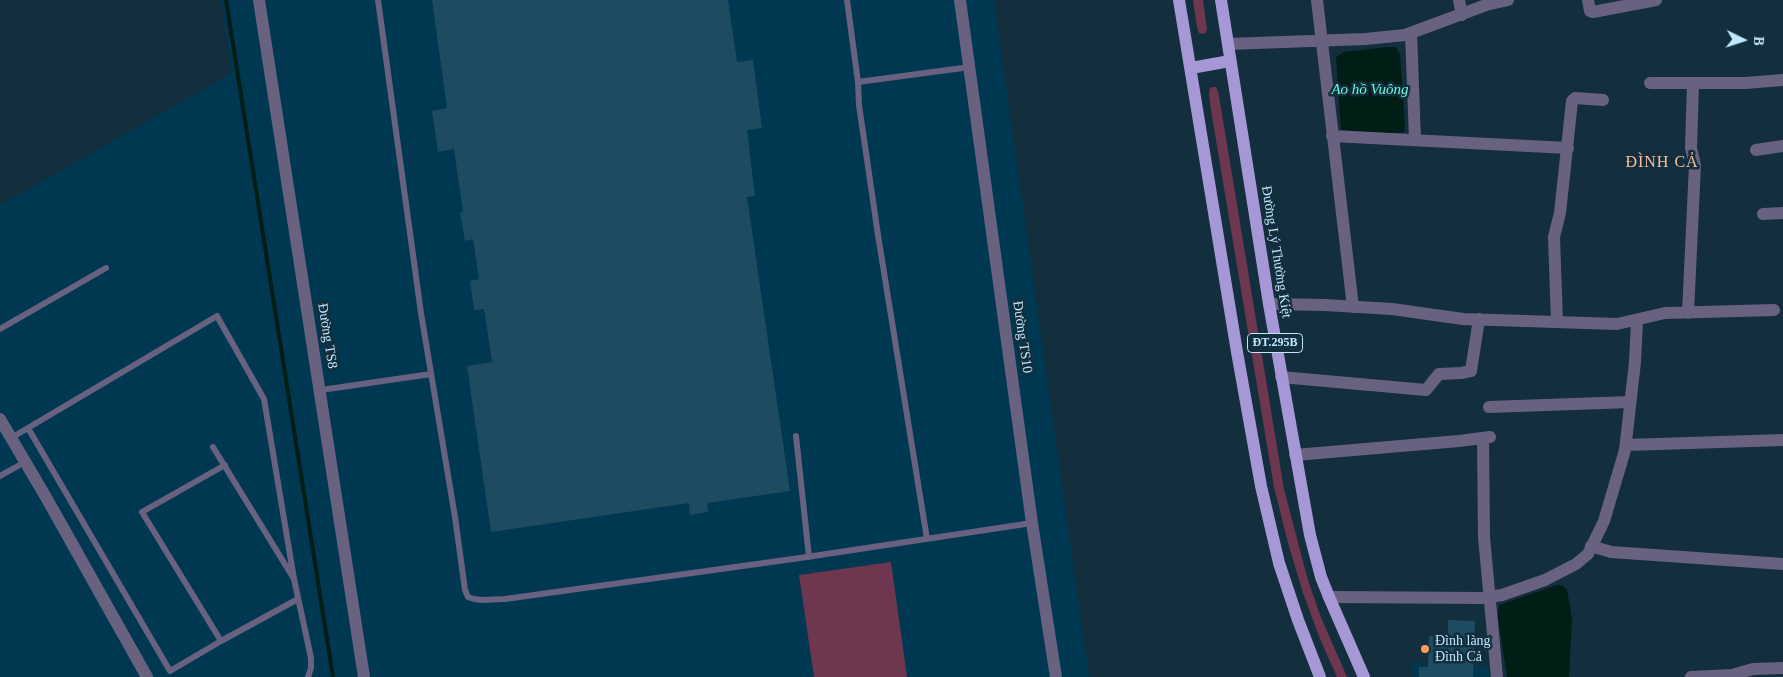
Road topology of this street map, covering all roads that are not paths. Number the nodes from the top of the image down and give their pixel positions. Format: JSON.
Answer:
{"nodes":[{"id":1,"x":259,"y":0,"type":"edge"},
{"id":2,"x":378,"y":0,"type":"edge"},
{"id":3,"x":847,"y":0,"type":"edge"},
{"id":4,"x":960,"y":0,"type":"edge"},
{"id":5,"x":1179,"y":0,"type":"edge"},
{"id":6,"x":1221,"y":0,"type":"edge"},
{"id":7,"x":1317,"y":0,"type":"edge"},
{"id":8,"x":1459,"y":0,"type":"edge"},
{"id":9,"x":1508,"y":0,"type":"edge"},
{"id":10,"x":1588,"y":0,"type":"edge"},
{"id":11,"x":1656,"y":0,"type":"edge"},
{"id":12,"x":1462,"y":15,"type":"junction"},
{"id":13,"x":1411,"y":33,"type":"junction"},
{"id":14,"x":1321,"y":40,"type":"junction"},
{"id":15,"x":1228,"y":44,"type":"junction"},
{"id":16,"x":1230,"y":61,"type":"junction"},
{"id":17,"x":970,"y":67,"type":"junction"},
{"id":18,"x":1191,"y":68,"type":"junction"},
{"id":19,"x":1783,"y":80,"type":"edge"},
{"id":20,"x":858,"y":82,"type":"junction"},
{"id":21,"x":1650,"y":83,"type":"dead end"},
{"id":22,"x":1693,"y":83,"type":"junction"},
{"id":23,"x":1602,"y":100,"type":"dead end"},
{"id":24,"x":1332,"y":136,"type":"junction"},
{"id":25,"x":1415,"y":139,"type":"junction"},
{"id":26,"x":1783,"y":146,"type":"edge"},
{"id":27,"x":1568,"y":148,"type":"junction"},
{"id":28,"x":1756,"y":150,"type":"dead end"},
{"id":29,"x":1763,"y":214,"type":"dead end"},
{"id":30,"x":1783,"y":214,"type":"edge"},
{"id":31,"x":106,"y":268,"type":"dead end"},
{"id":32,"x":1269,"y":304,"type":"junction"},
{"id":33,"x":1353,"y":307,"type":"junction"},
{"id":34,"x":1774,"y":310,"type":"dead end"},
{"id":35,"x":1688,"y":313,"type":"junction"},
{"id":36,"x":1479,"y":319,"type":"junction"},
{"id":37,"x":1637,"y":321,"type":"junction"},
{"id":38,"x":1556,"y":322,"type":"junction"},
{"id":39,"x":0,"y":329,"type":"edge"},
{"id":40,"x":431,"y":374,"type":"junction"},
{"id":41,"x":1281,"y":377,"type":"junction"},
{"id":42,"x":321,"y":390,"type":"junction"},
{"id":43,"x":1630,"y":402,"type":"junction"},
{"id":44,"x":1489,"y":407,"type":"dead end"},
{"id":45,"x":0,"y":419,"type":"edge"},
{"id":46,"x":28,"y":428,"type":"junction"},
{"id":47,"x":796,"y":436,"type":"dead end"},
{"id":48,"x":11,"y":438,"type":"junction"},
{"id":49,"x":1783,"y":440,"type":"edge"},
{"id":50,"x":1626,"y":445,"type":"junction"},
{"id":51,"x":213,"y":447,"type":"dead end"},
{"id":52,"x":1294,"y":455,"type":"junction"},
{"id":53,"x":25,"y":462,"type":"junction"},
{"id":54,"x":225,"y":465,"type":"junction"},
{"id":55,"x":0,"y":476,"type":"edge"},
{"id":56,"x":1032,"y":524,"type":"junction"},
{"id":57,"x":927,"y":539,"type":"junction"},
{"id":58,"x":1592,"y":546,"type":"junction"},
{"id":59,"x":809,"y":557,"type":"junction"},
{"id":60,"x":1783,"y":564,"type":"edge"},
{"id":61,"x":294,"y":580,"type":"junction"},
{"id":62,"x":1329,"y":597,"type":"junction"},
{"id":63,"x":1489,"y":597,"type":"junction"},
{"id":64,"x":298,"y":599,"type":"junction"},
{"id":65,"x":221,"y":641,"type":"junction"},
{"id":66,"x":1783,"y":668,"type":"edge"},
{"id":67,"x":147,"y":677,"type":"edge"},
{"id":68,"x":308,"y":677,"type":"edge"},
{"id":69,"x":364,"y":677,"type":"edge"},
{"id":70,"x":1056,"y":677,"type":"edge"},
{"id":71,"x":1320,"y":677,"type":"edge"},
{"id":72,"x":1364,"y":677,"type":"edge"},
{"id":73,"x":1497,"y":677,"type":"edge"},
{"id":74,"x":1691,"y":677,"type":"edge"}],
"edges":[{"from":1,"to":42,"type":"street","name":"Đường TS8"},
{"from":2,"to":40,"type":"lane"},
{"from":3,"to":20,"type":"lane"},
{"from":4,"to":17,"type":"street","name":"Đường TS10"},
{"from":5,"to":18,"type":"main road","number":"ĐT.295B"},
{"from":6,"to":15,"type":"main road","name":"Đường Lý Thường Kiệt","number":"ĐT.295B"},
{"from":7,"to":14,"type":"street"},
{"from":8,"to":12,"type":"street"},
{"from":9,"to":12,"type":"street"},
{"from":10,"to":11,"type":"street"},
{"from":12,"to":13,"type":"street"},
{"from":13,"to":14,"type":"street"},
{"from":13,"to":25,"type":"street"},
{"from":14,"to":15,"type":"street"},
{"from":14,"to":24,"type":"street"},
{"from":15,"to":16,"type":"main road","name":"Đường Lý Thường Kiệt","number":"ĐT.295B"},
{"from":16,"to":18,"type":"main road"},
{"from":16,"to":32,"type":"main road","name":"Đường Lý Thường Kiệt","number":"ĐT.295B"},
{"from":17,"to":20,"type":"lane"},
{"from":17,"to":56,"type":"street","name":"Đường TS10"},
{"from":18,"to":71,"type":"main road","number":"ĐT.295B"},
{"from":19,"to":22,"type":"street"},
{"from":20,"to":57,"type":"lane"},
{"from":21,"to":22,"type":"street"},
{"from":22,"to":35,"type":"street"},
{"from":23,"to":27,"type":"street"},
{"from":24,"to":25,"type":"street"},
{"from":24,"to":33,"type":"street"},
{"from":25,"to":27,"type":"street"},
{"from":26,"to":28,"type":"street"},
{"from":27,"to":38,"type":"street"},
{"from":29,"to":30,"type":"street"},
{"from":31,"to":39,"type":"lane"},
{"from":32,"to":33,"type":"street"},
{"from":32,"to":41,"type":"main road","name":"Đường Lý Thường Kiệt","number":"ĐT.295B"},
{"from":33,"to":36,"type":"street"},
{"from":34,"to":35,"type":"street"},
{"from":35,"to":37,"type":"street"},
{"from":36,"to":38,"type":"street"},
{"from":36,"to":41,"type":"street"},
{"from":37,"to":38,"type":"street"},
{"from":37,"to":43,"type":"street"},
{"from":40,"to":42,"type":"lane"},
{"from":40,"to":59,"type":"lane"},
{"from":41,"to":52,"type":"main road","name":"Đường Lý Thường Kiệt","number":"ĐT.295B"},
{"from":42,"to":69,"type":"street","name":"Đường TS8"},
{"from":43,"to":44,"type":"street"},
{"from":43,"to":50,"type":"street"},
{"from":45,"to":48,"type":"street"},
{"from":46,"to":48,"type":"lane"},
{"from":46,"to":61,"type":"lane"},
{"from":46,"to":65,"type":"lane"},
{"from":47,"to":59,"type":"lane"},
{"from":48,"to":53,"type":"street"},
{"from":49,"to":50,"type":"street"},
{"from":50,"to":58,"type":"street"},
{"from":51,"to":54,"type":"lane"},
{"from":52,"to":62,"type":"main road","name":"Đường Lý Thường Kiệt","number":"ĐT.295B"},
{"from":52,"to":63,"type":"street"},
{"from":53,"to":55,"type":"lane"},
{"from":53,"to":67,"type":"street"},
{"from":54,"to":61,"type":"lane"},
{"from":54,"to":65,"type":"lane"},
{"from":56,"to":57,"type":"lane"},
{"from":56,"to":70,"type":"street","name":"Đường TS10"},
{"from":57,"to":59,"type":"lane"},
{"from":58,"to":60,"type":"street"},
{"from":58,"to":63,"type":"street"},
{"from":61,"to":64,"type":"lane"},
{"from":62,"to":63,"type":"street"},
{"from":62,"to":72,"type":"main road","name":"Đường Lý Thường Kiệt","number":"ĐT.295B"},
{"from":63,"to":73,"type":"street"},
{"from":64,"to":65,"type":"lane"},
{"from":64,"to":68,"type":"lane"},
{"from":66,"to":74,"type":"street"}]}
